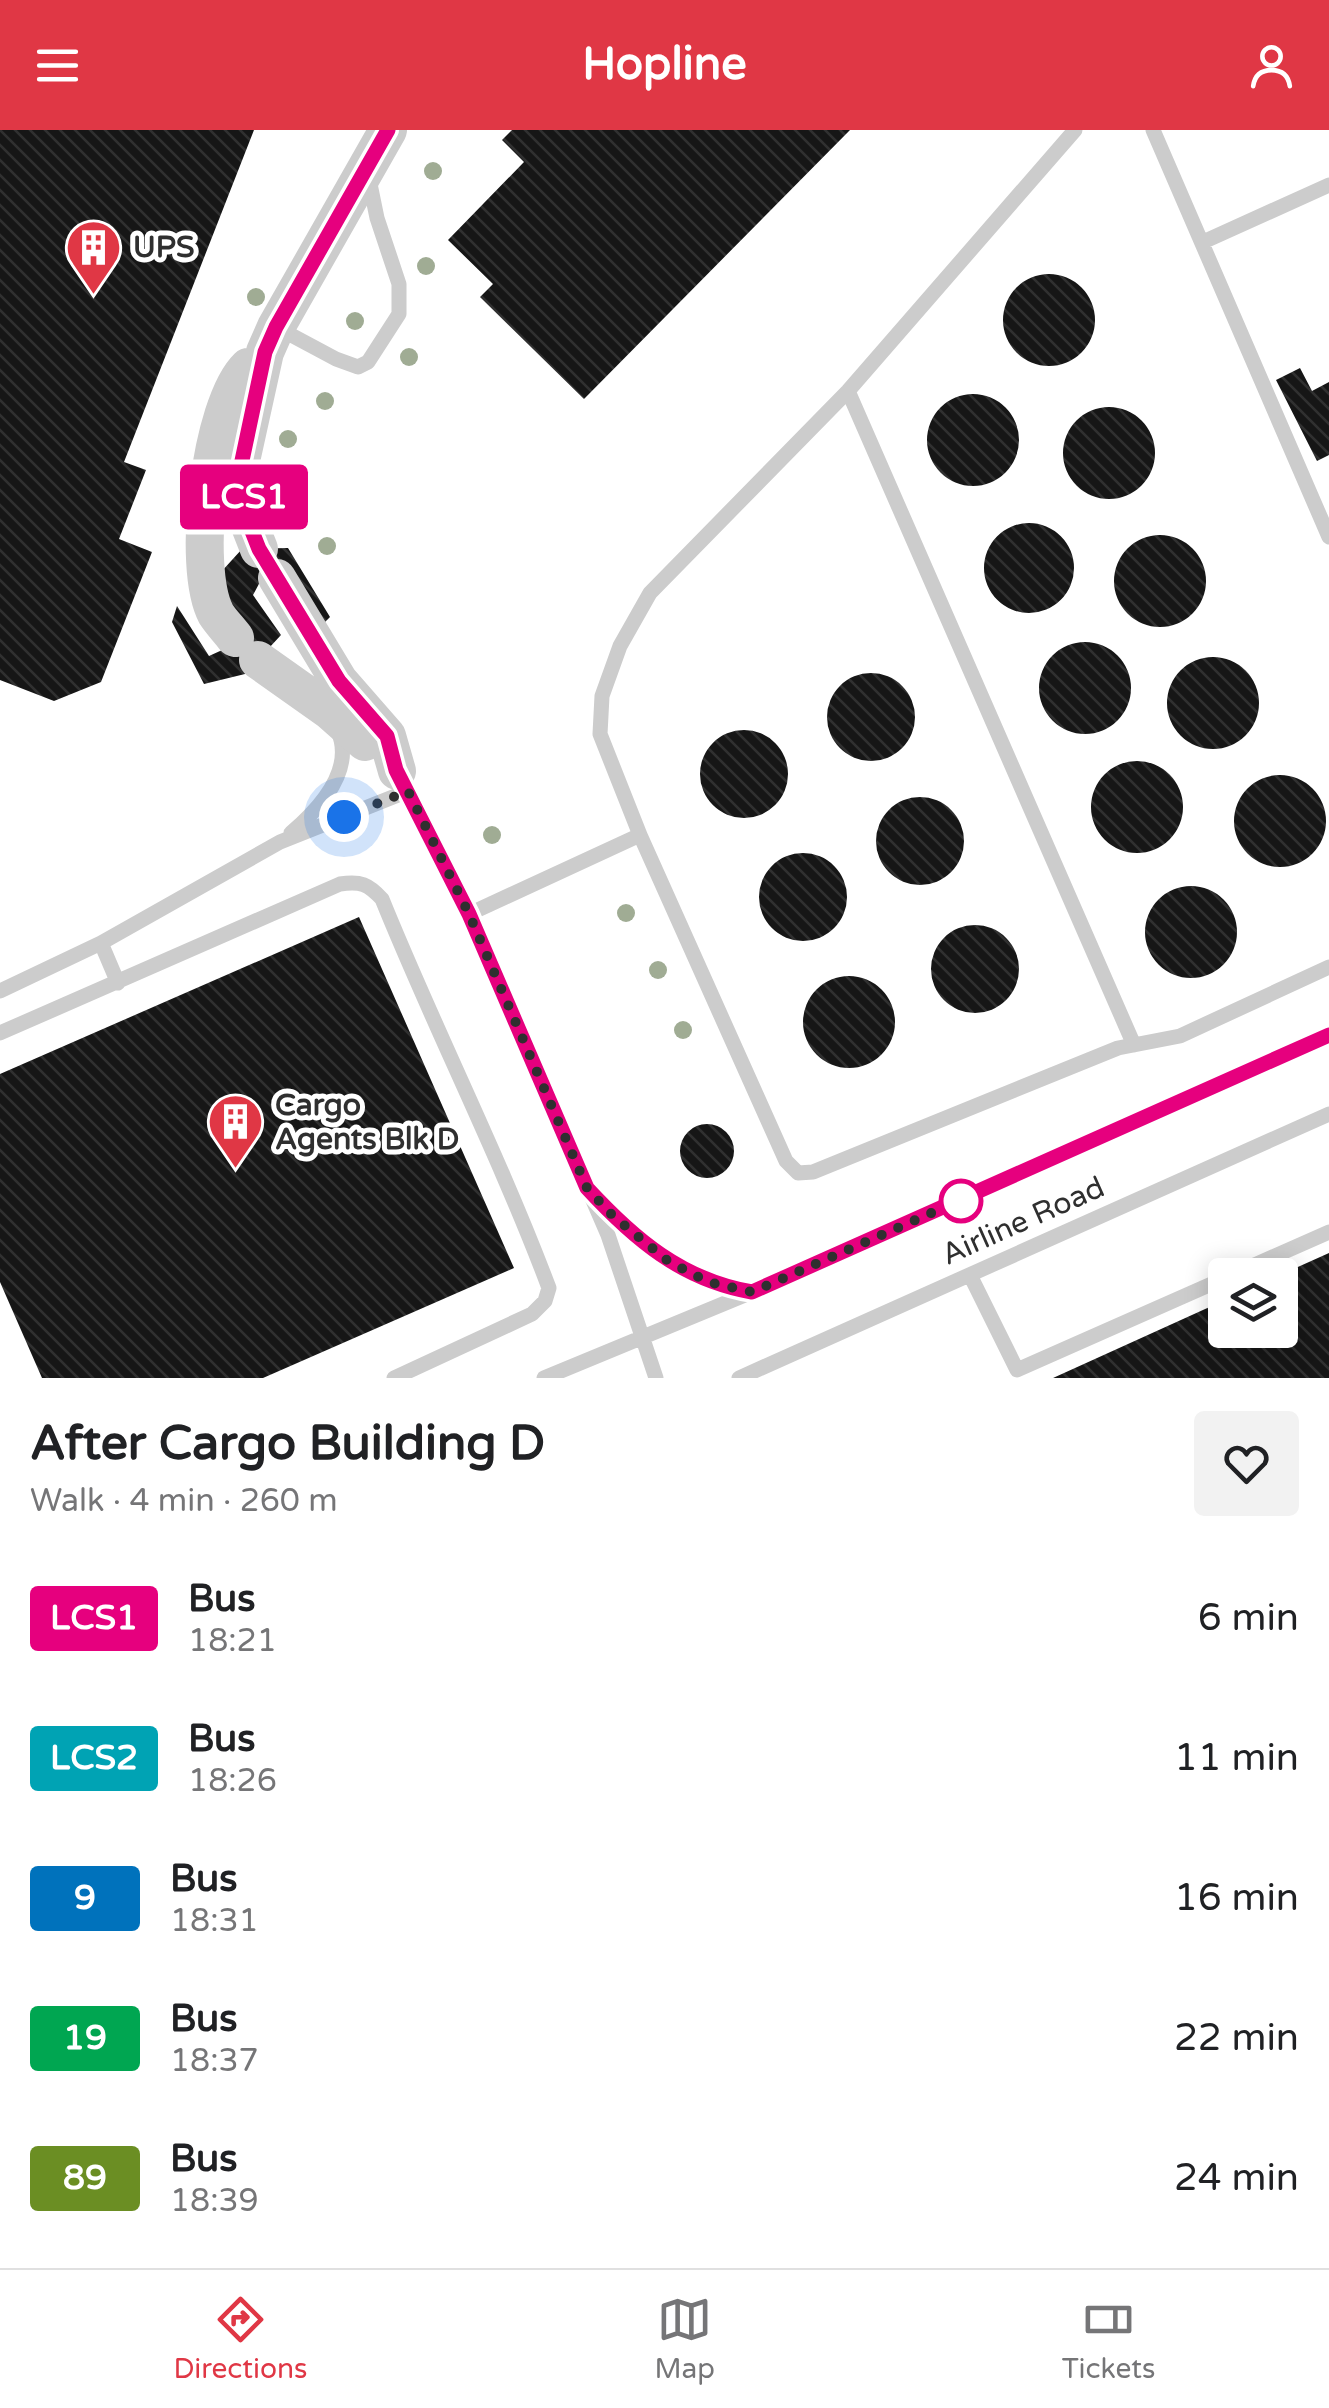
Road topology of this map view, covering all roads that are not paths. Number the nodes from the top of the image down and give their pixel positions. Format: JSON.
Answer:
{"nodes":[{"id":1,"x":388,"y":130,"type":"edge"},
{"id":2,"x":1074,"y":130,"type":"edge"},
{"id":3,"x":1153,"y":130,"type":"edge"},
{"id":4,"x":368,"y":170,"type":"junction"},
{"id":5,"x":1329,"y":185,"type":"edge"},
{"id":6,"x":1203,"y":242,"type":"junction"},
{"id":7,"x":271,"y":340,"type":"junction"},
{"id":8,"x":848,"y":391,"type":"junction"},
{"id":9,"x":1329,"y":536,"type":"edge"},
{"id":10,"x":330,"y":711,"type":"junction"},
{"id":11,"x":402,"y":781,"type":"junction"},
{"id":12,"x":640,"y":835,"type":"junction"},
{"id":13,"x":280,"y":842,"type":"junction"},
{"id":14,"x":469,"y":914,"type":"junction"},
{"id":15,"x":101,"y":943,"type":"junction"},
{"id":16,"x":1329,"y":967,"type":"edge"},
{"id":17,"x":118,"y":983,"type":"junction"},
{"id":18,"x":0,"y":992,"type":"edge"},
{"id":19,"x":0,"y":1032,"type":"edge"},
{"id":20,"x":1329,"y":1035,"type":"edge"},
{"id":21,"x":1134,"y":1045,"type":"junction"},
{"id":22,"x":1329,"y":1114,"type":"edge"},
{"id":23,"x":587,"y":1188,"type":"junction"},
{"id":24,"x":1329,"y":1232,"type":"edge"},
{"id":25,"x":1270,"y":1258,"type":"edge"},
{"id":26,"x":970,"y":1275,"type":"junction"},
{"id":27,"x":1208,"y":1286,"type":"edge"},
{"id":28,"x":752,"y":1292,"type":"junction"},
{"id":29,"x":643,"y":1335,"type":"junction"},
{"id":30,"x":394,"y":1378,"type":"edge"},
{"id":31,"x":544,"y":1378,"type":"edge"},
{"id":32,"x":656,"y":1378,"type":"edge"},
{"id":33,"x":739,"y":1378,"type":"edge"}],
"edges":[{"from":1,"to":4,"type":"street"},
{"from":2,"to":8,"type":"lane"},
{"from":3,"to":6,"type":"lane"},
{"from":4,"to":7,"type":"street"},
{"from":4,"to":7,"type":"lane"},
{"from":5,"to":6,"type":"lane"},
{"from":6,"to":9,"type":"lane"},
{"from":7,"to":10,"type":"street"},
{"from":7,"to":11,"type":"street"},
{"from":8,"to":12,"type":"lane"},
{"from":8,"to":21,"type":"lane"},
{"from":10,"to":11,"type":"street"},
{"from":10,"to":13,"type":"lane"},
{"from":11,"to":13,"type":"lane"},
{"from":11,"to":14,"type":"lane"},
{"from":12,"to":14,"type":"lane"},
{"from":12,"to":21,"type":"lane"},
{"from":13,"to":15,"type":"lane"},
{"from":14,"to":23,"type":"lane"},
{"from":15,"to":17,"type":"lane"},
{"from":15,"to":18,"type":"lane"},
{"from":16,"to":21,"type":"lane"},
{"from":17,"to":19,"type":"lane"},
{"from":17,"to":30,"type":"lane"},
{"from":20,"to":28,"type":"lane","name":"Airline Road"},
{"from":22,"to":26,"type":"lane","name":"Airline Road"},
{"from":23,"to":28,"type":"lane"},
{"from":23,"to":29,"type":"lane"},
{"from":24,"to":25,"type":"lane"},
{"from":26,"to":27,"type":"lane"},
{"from":26,"to":33,"type":"lane","name":"Airline Road"},
{"from":28,"to":29,"type":"lane","name":"Airline Road"},
{"from":29,"to":31,"type":"lane","name":"Airline Road"},
{"from":29,"to":32,"type":"lane"}]}
